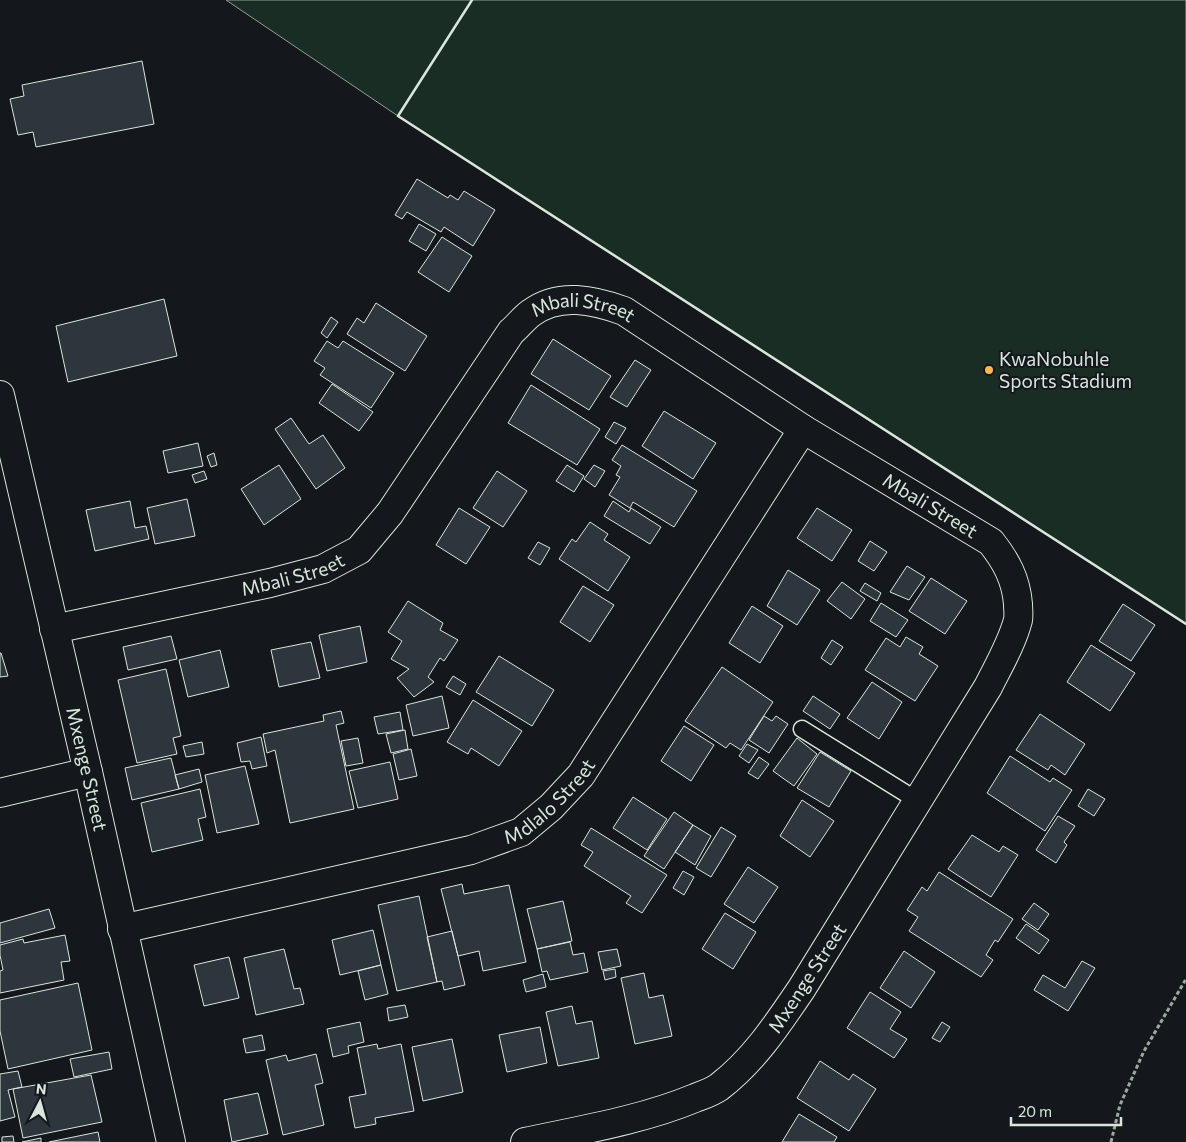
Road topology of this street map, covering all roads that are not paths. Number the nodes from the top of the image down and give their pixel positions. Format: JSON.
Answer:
{"nodes":[{"id":1,"x":0,"y":395,"type":"edge"},
{"id":2,"x":803,"y":429,"type":"junction"},
{"id":3,"x":54,"y":630,"type":"junction"},
{"id":4,"x":988,"y":687,"type":"joint"},
{"id":5,"x":802,"y":729,"type":"dead end"},
{"id":6,"x":88,"y":772,"type":"junction"},
{"id":7,"x":0,"y":793,"type":"edge"},
{"id":8,"x":918,"y":801,"type":"junction"},
{"id":9,"x":122,"y":929,"type":"junction"},
{"id":10,"x":171,"y":1142,"type":"edge"},
{"id":11,"x":525,"y":1142,"type":"edge"}],
"edges":[{"from":1,"to":3,"type":"street","name":"Mxenge Street"},
{"from":2,"to":3,"type":"street","name":"Mbali Street"},
{"from":2,"to":4,"type":"street","name":"Mbali Street"},
{"from":2,"to":9,"type":"street","name":"Mdlalo Street"},
{"from":3,"to":6,"type":"street","name":"Mxenge Street"},
{"from":4,"to":8,"type":"street","name":"Mxenge Street"},
{"from":5,"to":8,"type":"lane"},
{"from":6,"to":7,"type":"street"},
{"from":6,"to":9,"type":"street","name":"Mxenge Street"},
{"from":8,"to":11,"type":"street","name":"Mxenge Street"},
{"from":9,"to":10,"type":"street","name":"Mxenge Street"}]}
